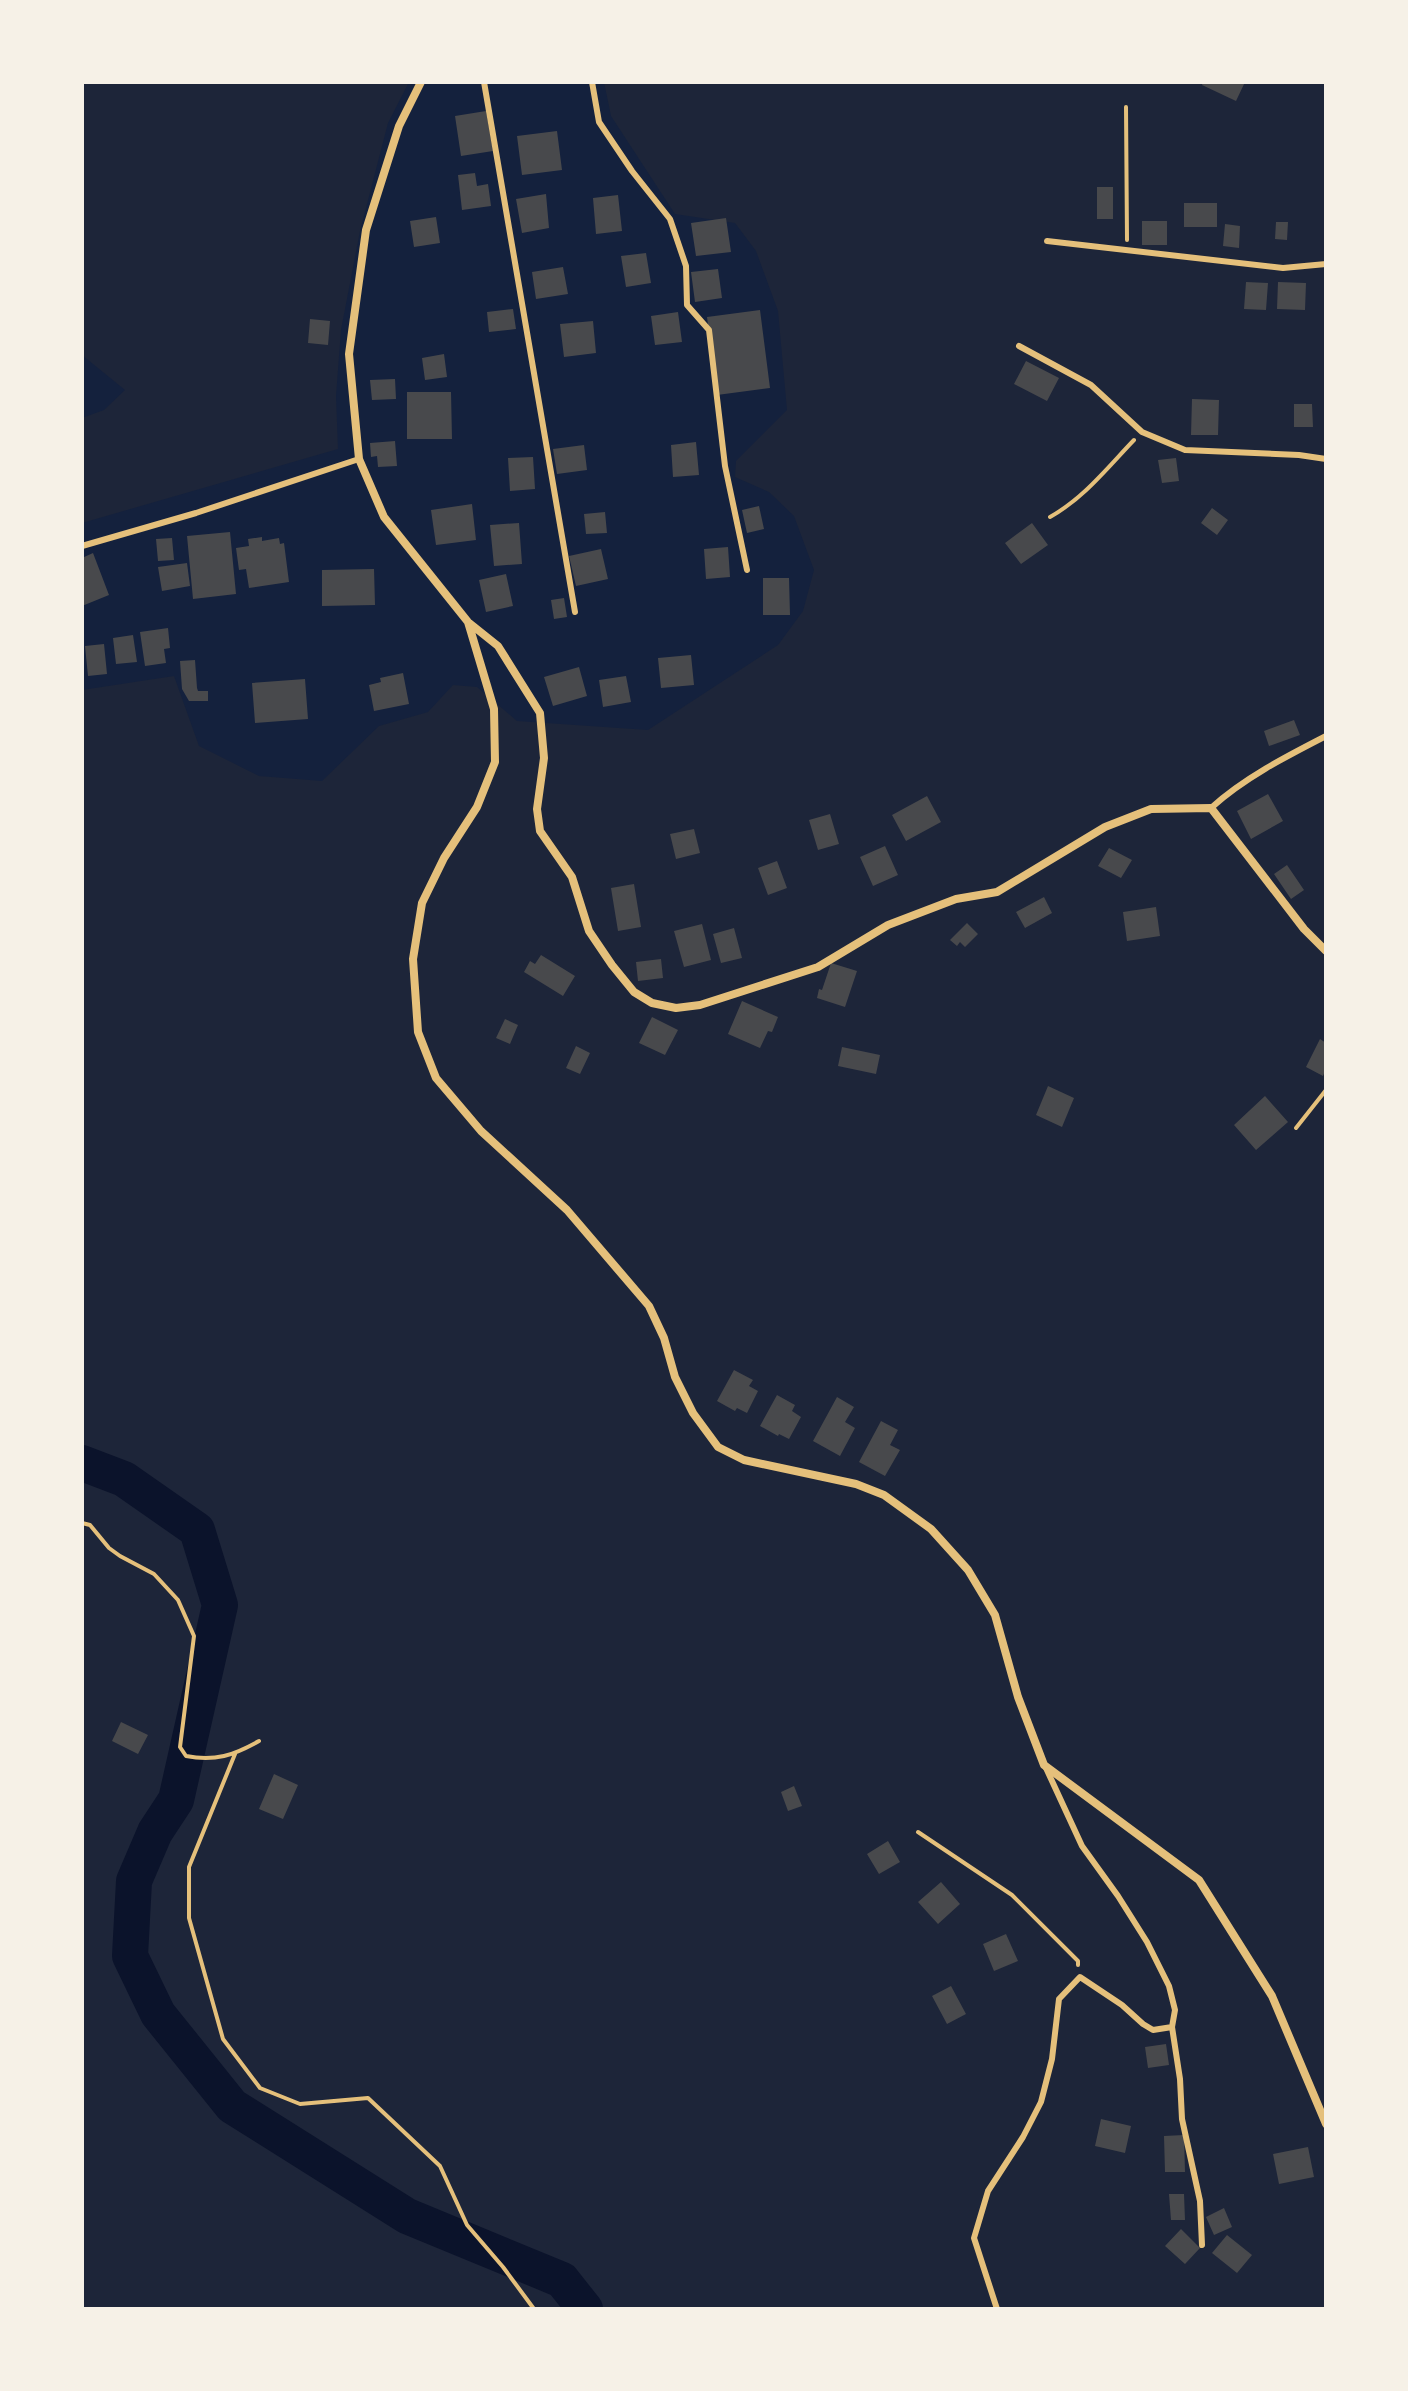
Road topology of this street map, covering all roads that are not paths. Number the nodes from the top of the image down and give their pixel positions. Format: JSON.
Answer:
{"nodes":[{"id":1,"x":421,"y":82,"type":"edge"},
{"id":2,"x":484,"y":82,"type":"edge"},
{"id":3,"x":592,"y":82,"type":"edge"},
{"id":4,"x":1047,"y":241,"type":"dead end"},
{"id":5,"x":1326,"y":264,"type":"edge"},
{"id":6,"x":1019,"y":346,"type":"dead end"},
{"id":7,"x":359,"y":459,"type":"junction"},
{"id":8,"x":1326,"y":459,"type":"edge"},
{"id":9,"x":82,"y":546,"type":"edge"},
{"id":10,"x":747,"y":570,"type":"dead end"},
{"id":11,"x":575,"y":612,"type":"dead end"},
{"id":12,"x":468,"y":622,"type":"junction"},
{"id":13,"x":1326,"y":736,"type":"edge"},
{"id":14,"x":1211,"y":808,"type":"junction"},
{"id":15,"x":1326,"y":951,"type":"edge"},
{"id":16,"x":1044,"y":1765,"type":"junction"},
{"id":17,"x":1172,"y":2027,"type":"junction"},
{"id":18,"x":1326,"y":2124,"type":"edge"},
{"id":19,"x":1202,"y":2245,"type":"dead end"},
{"id":20,"x":997,"y":2309,"type":"edge"}],
"edges":[{"from":1,"to":7,"type":"street"},
{"from":2,"to":11,"type":"lane"},
{"from":3,"to":10,"type":"lane"},
{"from":4,"to":5,"type":"lane"},
{"from":6,"to":8,"type":"lane"},
{"from":7,"to":9,"type":"lane"},
{"from":7,"to":12,"type":"street"},
{"from":12,"to":14,"type":"street"},
{"from":12,"to":16,"type":"street"},
{"from":13,"to":14,"type":"lane"},
{"from":14,"to":15,"type":"street"},
{"from":16,"to":17,"type":"lane"},
{"from":16,"to":18,"type":"street"},
{"from":17,"to":19,"type":"lane"},
{"from":17,"to":20,"type":"lane"}]}
